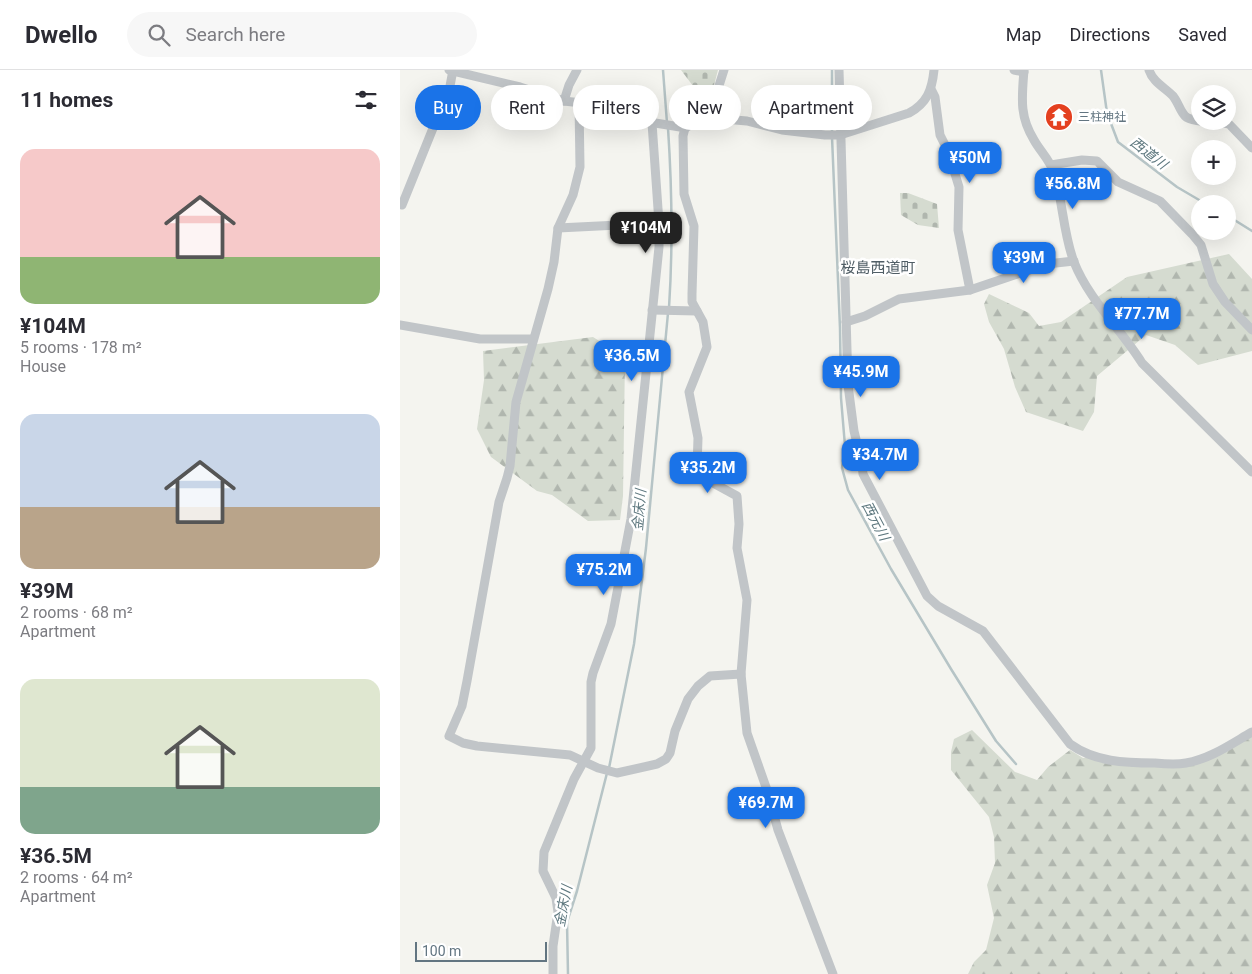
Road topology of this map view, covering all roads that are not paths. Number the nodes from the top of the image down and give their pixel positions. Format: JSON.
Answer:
{"nodes":[{"id":1,"x":452,"y":70,"type":"edge"},
{"id":2,"x":577,"y":70,"type":"edge"},
{"id":3,"x":724,"y":70,"type":"edge"},
{"id":4,"x":839,"y":70,"type":"edge"},
{"id":5,"x":934,"y":70,"type":"edge"},
{"id":6,"x":1014,"y":70,"type":"edge"},
{"id":7,"x":1149,"y":70,"type":"edge"},
{"id":8,"x":1024,"y":71,"type":"edge"},
{"id":9,"x":719,"y":85,"type":"edge"},
{"id":10,"x":931,"y":89,"type":"junction"},
{"id":11,"x":564,"y":101,"type":"junction"},
{"id":12,"x":573,"y":102,"type":"edge"},
{"id":13,"x":1191,"y":119,"type":"edge"},
{"id":14,"x":741,"y":120,"type":"edge"},
{"id":15,"x":579,"y":130,"type":"edge"},
{"id":16,"x":652,"y":130,"type":"edge"},
{"id":17,"x":682,"y":130,"type":"edge"},
{"id":18,"x":1235,"y":130,"type":"edge"},
{"id":19,"x":840,"y":134,"type":"junction"},
{"id":20,"x":1252,"y":148,"type":"edge"},
{"id":21,"x":1051,"y":165,"type":"junction"},
{"id":22,"x":402,"y":205,"type":"dead end"},
{"id":23,"x":659,"y":223,"type":"junction"},
{"id":24,"x":558,"y":228,"type":"junction"},
{"id":25,"x":1074,"y":261,"type":"junction"},
{"id":26,"x":970,"y":290,"type":"junction"},
{"id":27,"x":655,"y":310,"type":"junction"},
{"id":28,"x":697,"y":311,"type":"junction"},
{"id":29,"x":846,"y":322,"type":"junction"},
{"id":30,"x":400,"y":325,"type":"edge"},
{"id":31,"x":1252,"y":330,"type":"edge"},
{"id":32,"x":533,"y":339,"type":"junction"},
{"id":33,"x":1250,"y":466,"type":"edge"},
{"id":34,"x":741,"y":674,"type":"junction"},
{"id":35,"x":1252,"y":732,"type":"edge"},
{"id":36,"x":584,"y":762,"type":"junction"},
{"id":37,"x":553,"y":974,"type":"edge"},
{"id":38,"x":833,"y":974,"type":"edge"}],
"edges":[{"from":1,"to":11,"type":"street"},
{"from":1,"to":22,"type":"street"},
{"from":2,"to":11,"type":"street"},
{"from":3,"to":9,"type":"street"},
{"from":4,"to":19,"type":"street"},
{"from":5,"to":10,"type":"street"},
{"from":6,"to":8,"type":"street"},
{"from":7,"to":13,"type":"street"},
{"from":8,"to":21,"type":"street"},
{"from":10,"to":19,"type":"street"},
{"from":10,"to":26,"type":"street"},
{"from":11,"to":12,"type":"street"},
{"from":14,"to":19,"type":"street"},
{"from":15,"to":24,"type":"street"},
{"from":16,"to":23,"type":"street"},
{"from":17,"to":28,"type":"street"},
{"from":18,"to":20,"type":"street"},
{"from":19,"to":29,"type":"street"},
{"from":21,"to":25,"type":"street"},
{"from":21,"to":31,"type":"street"},
{"from":23,"to":24,"type":"street"},
{"from":23,"to":27,"type":"street"},
{"from":24,"to":32,"type":"street"},
{"from":25,"to":26,"type":"street"},
{"from":25,"to":33,"type":"street"},
{"from":26,"to":29,"type":"street"},
{"from":27,"to":28,"type":"street"},
{"from":27,"to":36,"type":"street"},
{"from":28,"to":34,"type":"street"},
{"from":29,"to":35,"type":"street"},
{"from":30,"to":32,"type":"street"},
{"from":32,"to":36,"type":"street"},
{"from":34,"to":36,"type":"street"},
{"from":34,"to":38,"type":"street"},
{"from":36,"to":37,"type":"street"}]}
